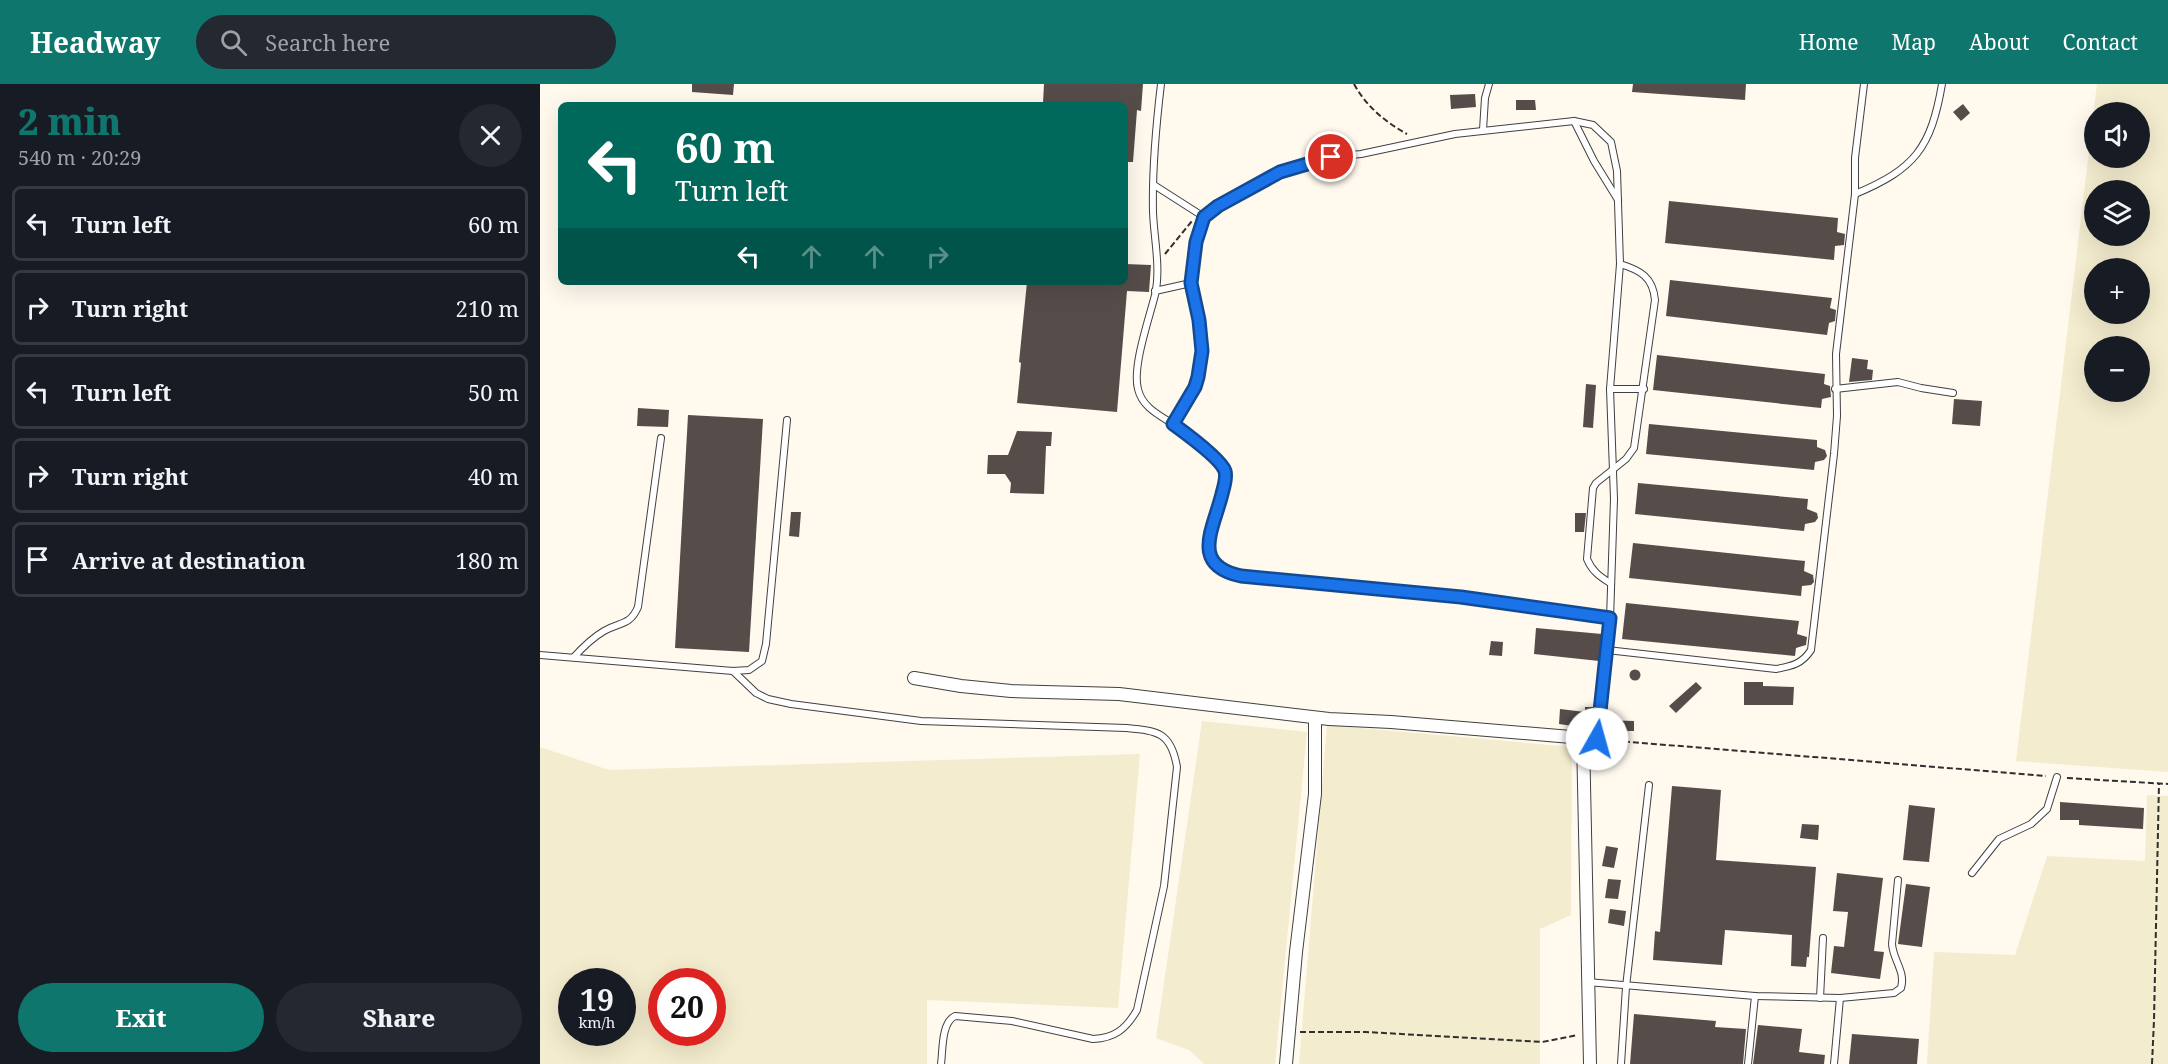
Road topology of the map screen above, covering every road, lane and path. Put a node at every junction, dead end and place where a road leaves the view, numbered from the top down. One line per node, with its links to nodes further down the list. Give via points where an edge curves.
1 (1161, 84): 9 (lane)
2 (1354, 84): 8 (path, via 1389,124)
3 (1489, 84): 7 (lane)
4 (1864, 84): 10 (lane)
5 (1942, 84): 10 (lane, via 1927,140 1916,156 1882,183)
6 (1574, 121): 7 (lane); 11 (lane); 11 (lane, via 1593,125 1611,142)
7 (1483, 130): 8 (lane)
8 (1419, 142): 12 (lane, via 1331,157 1280,172)
9 (1154, 185): 12 (lane); 14 (lane)
10 (1855, 194): 19 (lane)
11 (1618, 201): 13 (lane)
12 (1201, 215): 14 (path); 15 (lane)
13 (1620, 264): 17 (lane); 18 (lane, via 1642,273 1654,289)
14 (1157, 265): 16 (lane)
15 (1191, 283): 16 (lane); 22 (lane, via 1202,351 1195,387)
16 (1155, 291): 22 (lane, via 1137,380 1142,400)
17 (1610, 389): 18 (lane); 24 (lane)
18 (1644, 389): 24 (lane, via 1634,448)
19 (1835, 389): 20 (lane, via 1898,382); 27 (lane, via 1834,454 1811,650 1804,660 1776,669)
20 (1953, 393)
21 (787, 420): 30 (lane, via 766,644 762,661 756,667)
22 (1173, 424): 26 (lane, via 1214,457 1226,472 1209,543 1216,566 1224,572 1461,597)
23 (661, 438): 29 (lane, via 638,607 628,622 596,636)
24 (1614, 470): 25 (lane); 25 (lane, via 1593,488 1587,559 1598,575)
25 (1610, 583): 26 (lane)
26 (1610, 618): 27 (lane)
27 (1607, 650): 33 (lane)
28 (540, 655): 29 (lane)
29 (574, 657): 30 (lane)
30 (733, 671): 48 (lane, via 756,693 790,704 921,722 1154,730 1167,738 1174,750 1177,767 1164,886 1137,1010 1128,1024 1106,1039 1093,1039 1012,1021 955,1016 946,1025)
31 (914, 678): 32 (street, via 1011,691 1119,694)
32 (1315, 718): 41 (street, via 1583,738); 46 (street, via 1318,816)
33 (1597, 739): 34 (path)
34 (2057, 777): 35 (path); 38 (lane, via 2047,809 2031,824 1999,839)
35 (2159, 783): 36 (path); 55 (path)
36 (2168, 784)
37 (1649, 785): 42 (lane)
38 (1972, 873)
39 (1898, 880): 45 (lane, via 1892,945 1903,978 1901,988 1894,993)
40 (1823, 938): 44 (lane)
41 (1587, 982): 42 (lane); 47 (street)
42 (1626, 987): 43 (lane); 52 (lane)
43 (1755, 996): 44 (lane); 53 (lane)
44 (1820, 998): 45 (lane)
45 (1840, 998): 54 (lane)
46 (1292, 1032): 47 (path, via 1542,1042); 49 (street); 50 (street)
47 (1589, 1032): 51 (street)
48 (941, 1064)
49 (1286, 1064)
50 (1292, 1064)
51 (1590, 1064)
52 (1621, 1064)
53 (1748, 1064)
54 (1834, 1064)
55 (2152, 1064)

